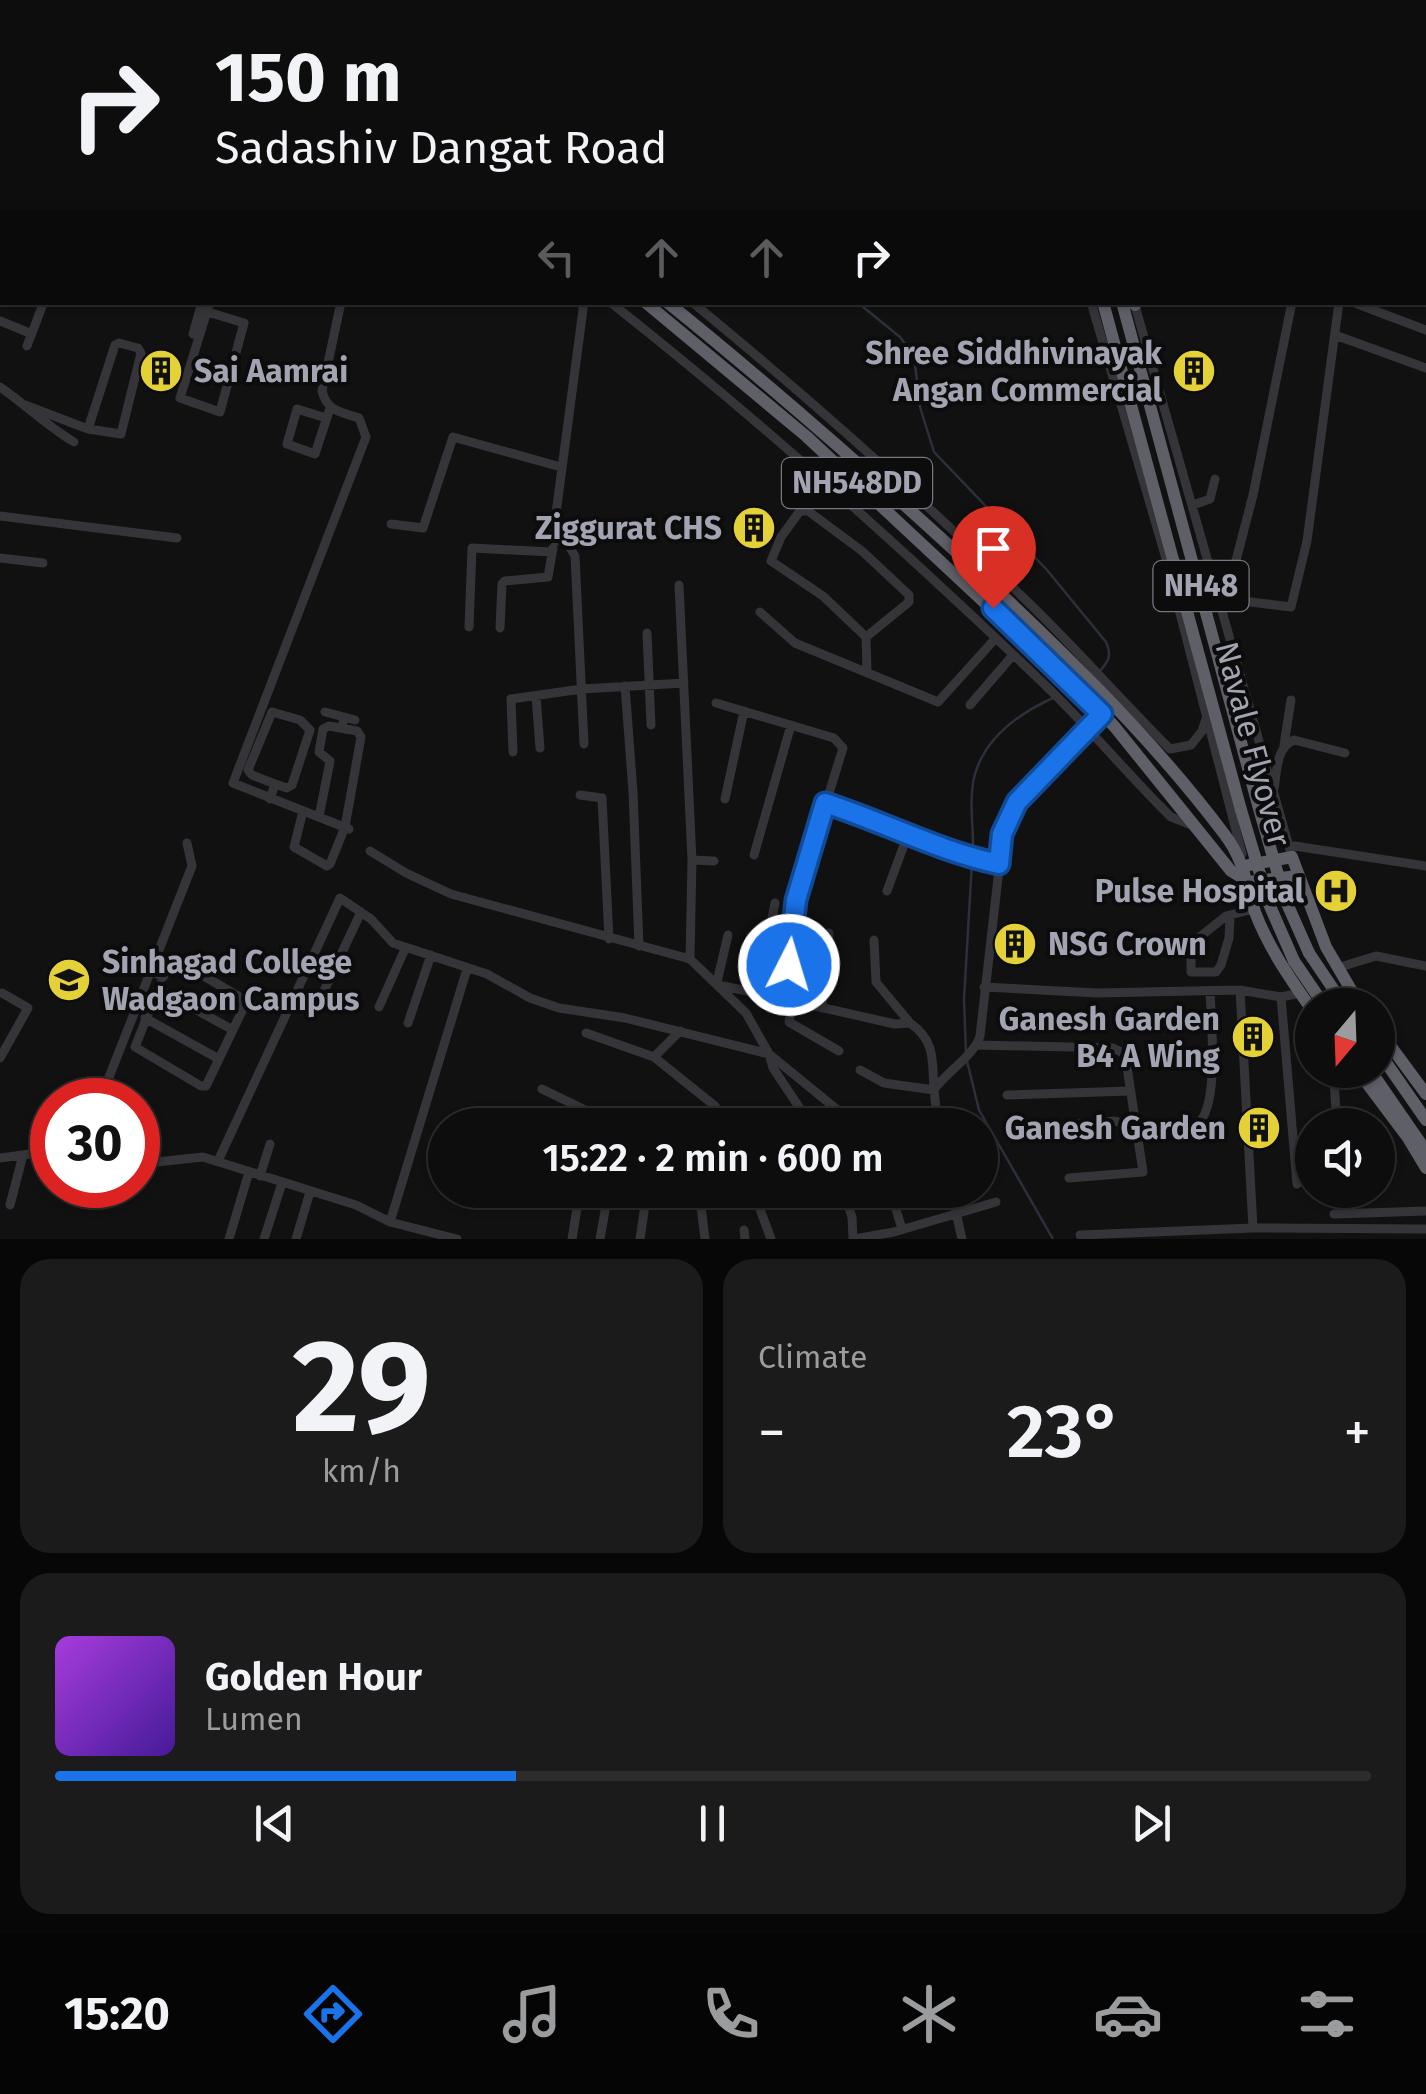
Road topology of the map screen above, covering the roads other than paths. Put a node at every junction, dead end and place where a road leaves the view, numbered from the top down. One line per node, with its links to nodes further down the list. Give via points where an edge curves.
1 (43, 305): 18 (street)
2 (340, 305): 25 (street, via 322,390)
3 (584, 305): 28 (street)
4 (614, 305): 45 (street, via 779,440)
5 (649, 305): 60 (highway, NH548DD, via 806,436)
6 (671, 305): 47 (highway, NH548DD, via 829,436)
7 (696, 305): 47 (street, via 862,447 1021,596)
8 (1092, 305): 61 (street)
9 (1104, 305): 118 (highway, Navale Flyover / NH48, bridge, via 1240,810 1269,904)
10 (1131, 305): 119 (highway, Navale Flyover / NH48, bridge, via 1134,349 1285,899)
11 (1132, 305): 30 (street)
12 (1291, 305): 39 (street, via 1254,495)
13 (1339, 305): 20 (street)
14 (1360, 305): 17 (street)
15 (207, 306): 15 (street, via 244,323 220,412 180,398); 19 (street)
16 (0, 321): 18 (street)
17 (1426, 330)
18 (32, 334): 21 (street)
19 (193, 334)
20 (1335, 335): 22 (street); 39 (street, via 1307,541 1291,607)
21 (27, 346)
22 (1426, 368)
23 (0, 387): 24 (street)
24 (26, 404): 26 (street); 27 (street)
25 (328, 413): 25 (street, via 315,454 287,444 298,409); 74 (street, via 359,418 366,437 235,786)
26 (88, 429): 26 (street, via 115,345 138,348 121,434)
27 (74, 442)
28 (562, 467): 32 (street, via 453,437 422,528); 34 (street)
29 (1215, 478): 30 (street, via 1210,499)
30 (1194, 505): 39 (street)
31 (0, 516): 33 (street)
32 (392, 524)
33 (177, 538)
34 (554, 540): 35 (street); 52 (street, via 567,543 574,556)
35 (552, 552): 41 (street, via 472,548); 42 (street, via 548,577 502,584)
36 (0, 558): 37 (street)
37 (43, 563)
38 (679, 585): 49 (street)
39 (1222, 598): 72 (street)
40 (760, 612): 48 (street, via 795,643)
41 (469, 627)
42 (500, 628)
43 (646, 634): 50 (street)
44 (866, 637): 44 (street, via 910,602 909,595 862,552 800,511 771,561 824,596); 48 (street)
45 (995, 639): 46 (street); 48 (street, via 938,702)
46 (1013, 655): 56 (street); 63 (street)
47 (1077, 660): 57 (highway, NH548DD)
48 (867, 673)
49 (684, 683): 50 (street); 88 (street)
50 (648, 685): 51 (street); 64 (street)
51 (625, 686): 52 (street); 105 (street)
52 (582, 689): 53 (street); 66 (street)
53 (536, 696): 68 (street); 69 (street, via 511,700)
54 (1291, 700): 67 (street)
55 (716, 702): 58 (street)
56 (970, 705)
57 (1122, 706): 61 (street, via 1170,750 1192,745); 91 (highway, NH548DD)
58 (744, 711): 65 (street); 75 (street)
59 (326, 712): 62 (street)
60 (1102, 714): 63 (street); 81 (highway, NH548DD)
61 (1206, 716): 82 (street)
62 (347, 722): 78 (street, via 324,729 320,752 330,761); 80 (street, via 361,737)
63 (1084, 724): 81 (street, via 1171,817); 90 (street, via 1017,802 1002,834)
64 (651, 725)
65 (791, 725): 76 (street, via 834,738 843,748); 87 (street)
66 (584, 744)
67 (1284, 745): 70 (street, via 1294,740); 72 (street)
68 (540, 748)
69 (513, 752)
70 (1345, 753)
71 (275, 784): 71 (street, via 292,784 310,730 272,712 248,770); 74 (street)
72 (1274, 792): 79 (street)
73 (580, 795): 103 (street, via 602,798)
74 (270, 799): 77 (street)
75 (725, 799)
76 (825, 803): 83 (street); 127 (street, via 796,900)
77 (303, 811): 78 (street); 80 (street, via 294,847 327,866)
78 (319, 817): 80 (street)
79 (1281, 822): 82 (street); 86 (street)
80 (347, 828)
81 (1198, 828): 94 (highway, NH548DD, via 1231,871)
82 (1236, 832): 91 (street)
83 (908, 834): 90 (street); 95 (street)
84 (187, 843): 112 (street, via 192,866)
85 (370, 851): 103 (street, via 451,894)
86 (1290, 851): 91 (highway); 92 (street); 93 (highway)
87 (754, 854)
88 (692, 860): 89 (street); 108 (street)
89 (714, 861)
90 (999, 864): 115 (street)
91 (1244, 865): 94 (highway, NH548DD)
92 (1426, 866)
93 (1297, 876): 94 (highway); 96 (highway)
94 (1249, 882): 98 (highway, NH548DD)
95 (888, 892)
96 (1304, 894): 98 (highway); 110 (highway)
97 (775, 903): 114 (street, via 758,993)
98 (1254, 905): 100 (street); 117 (highway, NH548DD)
99 (361, 912): 106 (street); 125 (street); 168 (street, via 340,898)
100 (1230, 918): 100 (street, via 1216,972 1191,972 1191,944)
101 (829, 934): 129 (street)
102 (728, 936): 114 (street)
103 (609, 938): 105 (street)
104 (874, 940): 131 (street, via 876,982)
105 (639, 946): 108 (street)
106 (405, 949): 107 (street); 128 (street)
107 (431, 955): 111 (street); 132 (street)
108 (690, 959): 114 (street)
109 (1426, 966): 110 (street, via 1376,956)
110 (1337, 968): 120 (highway)
111 (467, 969): 134 (street, via 559,1008); 188 (street)
112 (152, 971): 113 (street); 146 (street)
113 (164, 977): 116 (street); 133 (street, via 175,960 243,999)
114 (719, 984): 140 (street, via 746,1013)
115 (984, 987): 122 (street); 137 (street)
116 (158, 988): 130 (street); 133 (street)
117 (1297, 988)
118 (1312, 988)
119 (1333, 988)
120 (1349, 988)
121 (1240, 990): 122 (street); 126 (street); 189 (street)
122 (1210, 991): 160 (street, via 1213,1057 1203,1120)
123 (2, 993): 136 (street, via 28,1008)
124 (1295, 994): 126 (street)
125 (322, 995)
126 (1281, 997): 169 (street)
127 (787, 998)
128 (378, 1008)
129 (822, 1008): 131 (street); 138 (street, via 793,1002 789,1022)
130 (145, 1018): 143 (street); 143 (street, via 135,1046 201,1086)
131 (910, 1023): 150 (street, via 930,1047)
132 (408, 1024)
133 (233, 1030): 143 (street)
134 (680, 1031): 140 (street); 141 (street)
135 (586, 1033): 141 (street)
136 (3, 1045): 142 (street)
137 (974, 1047): 150 (street); 151 (street, via 1119,1050 1127,1060)
138 (839, 1051)
139 (1395, 1052): 152 (highway)
140 (768, 1054): 156 (street); 157 (street)
141 (654, 1057): 155 (street)
142 (0, 1058)
143 (219, 1059)
144 (860, 1070): 150 (street, via 884,1083)
145 (1395, 1075): 159 (highway)
146 (109, 1078)
147 (1370, 1088): 170 (highway)
148 (1383, 1088): 163 (highway)
149 (542, 1089): 154 (street)
150 (934, 1090): 158 (street)
151 (1130, 1091): 153 (street); 160 (street)
152 (1426, 1094)
153 (1007, 1096)
154 (582, 1108)
155 (715, 1108)
156 (800, 1108)
157 (835, 1108)
158 (936, 1108)
159 (1426, 1120)
160 (1139, 1128): 161 (street, via 1114,1120); 172 (street, via 1143,1172)
161 (1016, 1129)
162 (270, 1144): 171 (street)
163 (1426, 1150)
164 (30, 1154): 165 (street)
165 (24, 1155): 166 (street); 175 (street)
166 (0, 1158)
167 (160, 1161): 168 (street)
168 (218, 1161): 171 (street)
169 (1295, 1161)
170 (1426, 1168)
171 (254, 1174): 173 (street); 193 (street)
172 (1068, 1178)
173 (282, 1183): 174 (street); 194 (street)
174 (310, 1192): 188 (street); 195 (street)
175 (10, 1205)
176 (577, 1208): 197 (street)
177 (645, 1208): 199 (street)
178 (702, 1208): 200 (street)
179 (760, 1208): 201 (street)
180 (849, 1208): 202 (street)
181 (893, 1208): 191 (street)
182 (956, 1208): 186 (street)
183 (976, 1208): 186 (street)
184 (605, 1211): 198 (street)
185 (1426, 1211): 187 (street)
186 (957, 1214): 191 (street); 203 (street)
187 (1334, 1214)
188 (390, 1222): 196 (street)
189 (1253, 1228): 190 (street); 192 (street)
190 (1426, 1229)
191 (897, 1233): 202 (street)
192 (1080, 1235)
193 (229, 1239)
194 (264, 1239)
195 (296, 1239)
196 (457, 1239)
197 (572, 1239)
198 (600, 1239)
199 (640, 1239)
200 (706, 1239)
201 (771, 1239)
202 (854, 1239)
203 (962, 1239)

